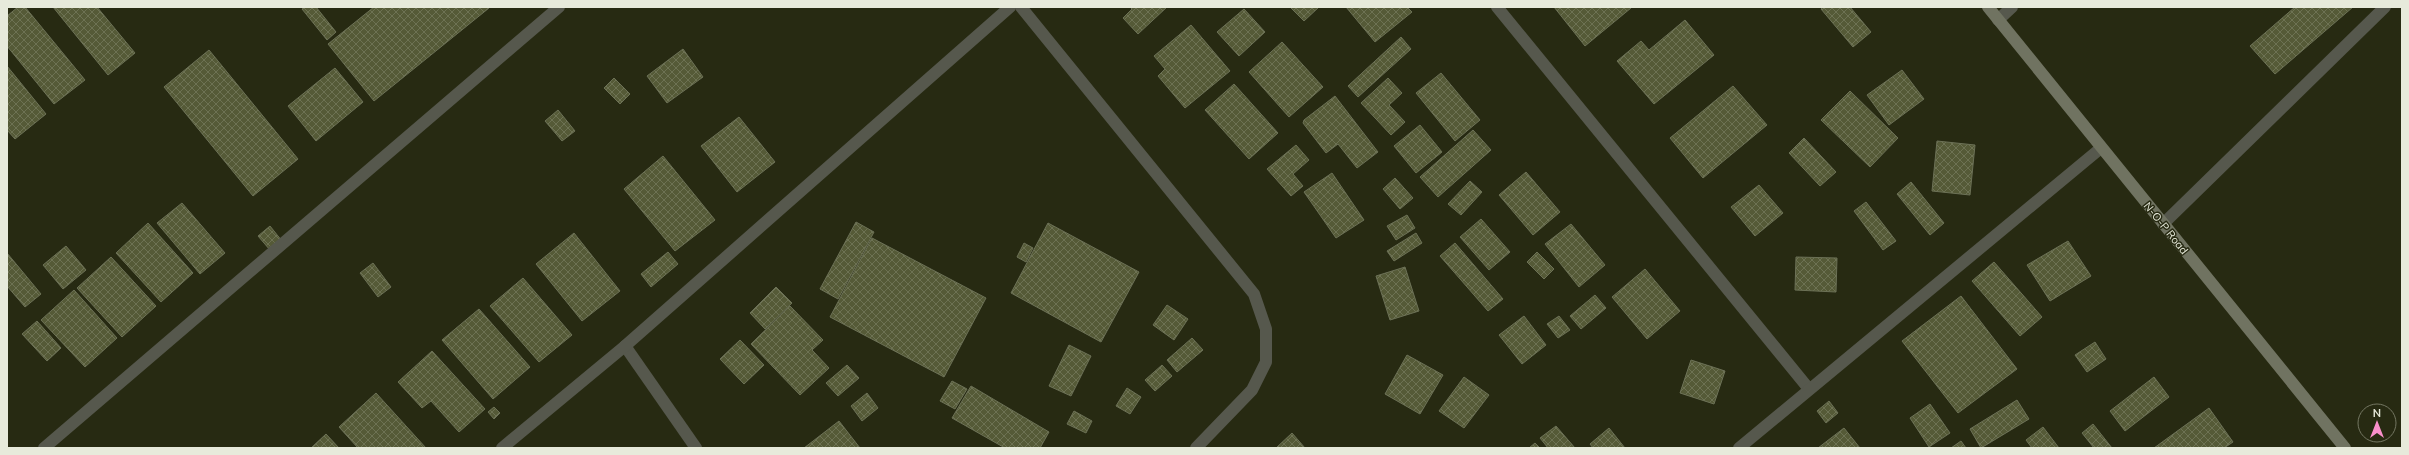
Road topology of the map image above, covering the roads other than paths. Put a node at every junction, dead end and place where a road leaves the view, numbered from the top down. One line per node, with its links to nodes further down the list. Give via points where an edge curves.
1 (560, 7): 13 (street)
2 (1010, 7): 11 (street)
3 (1021, 7): 16 (street, via 1254,294 1266,329 1266,362 1252,390)
4 (1497, 7): 12 (street)
5 (1988, 7): 8 (street, N-O-P Road)
6 (2012, 7): 8 (street)
7 (2385, 7): 10 (street)
8 (1998, 20): 9 (street, N-O-P Road)
9 (2101, 148): 10 (street, N-O-P Road); 12 (street)
10 (2163, 224): 18 (street, N-O-P Road)
11 (625, 346): 14 (street); 15 (street)
12 (1809, 389): 17 (street)
13 (44, 448)
14 (502, 448)
15 (696, 448)
16 (1196, 448)
17 (1739, 448)
18 (2345, 448)

